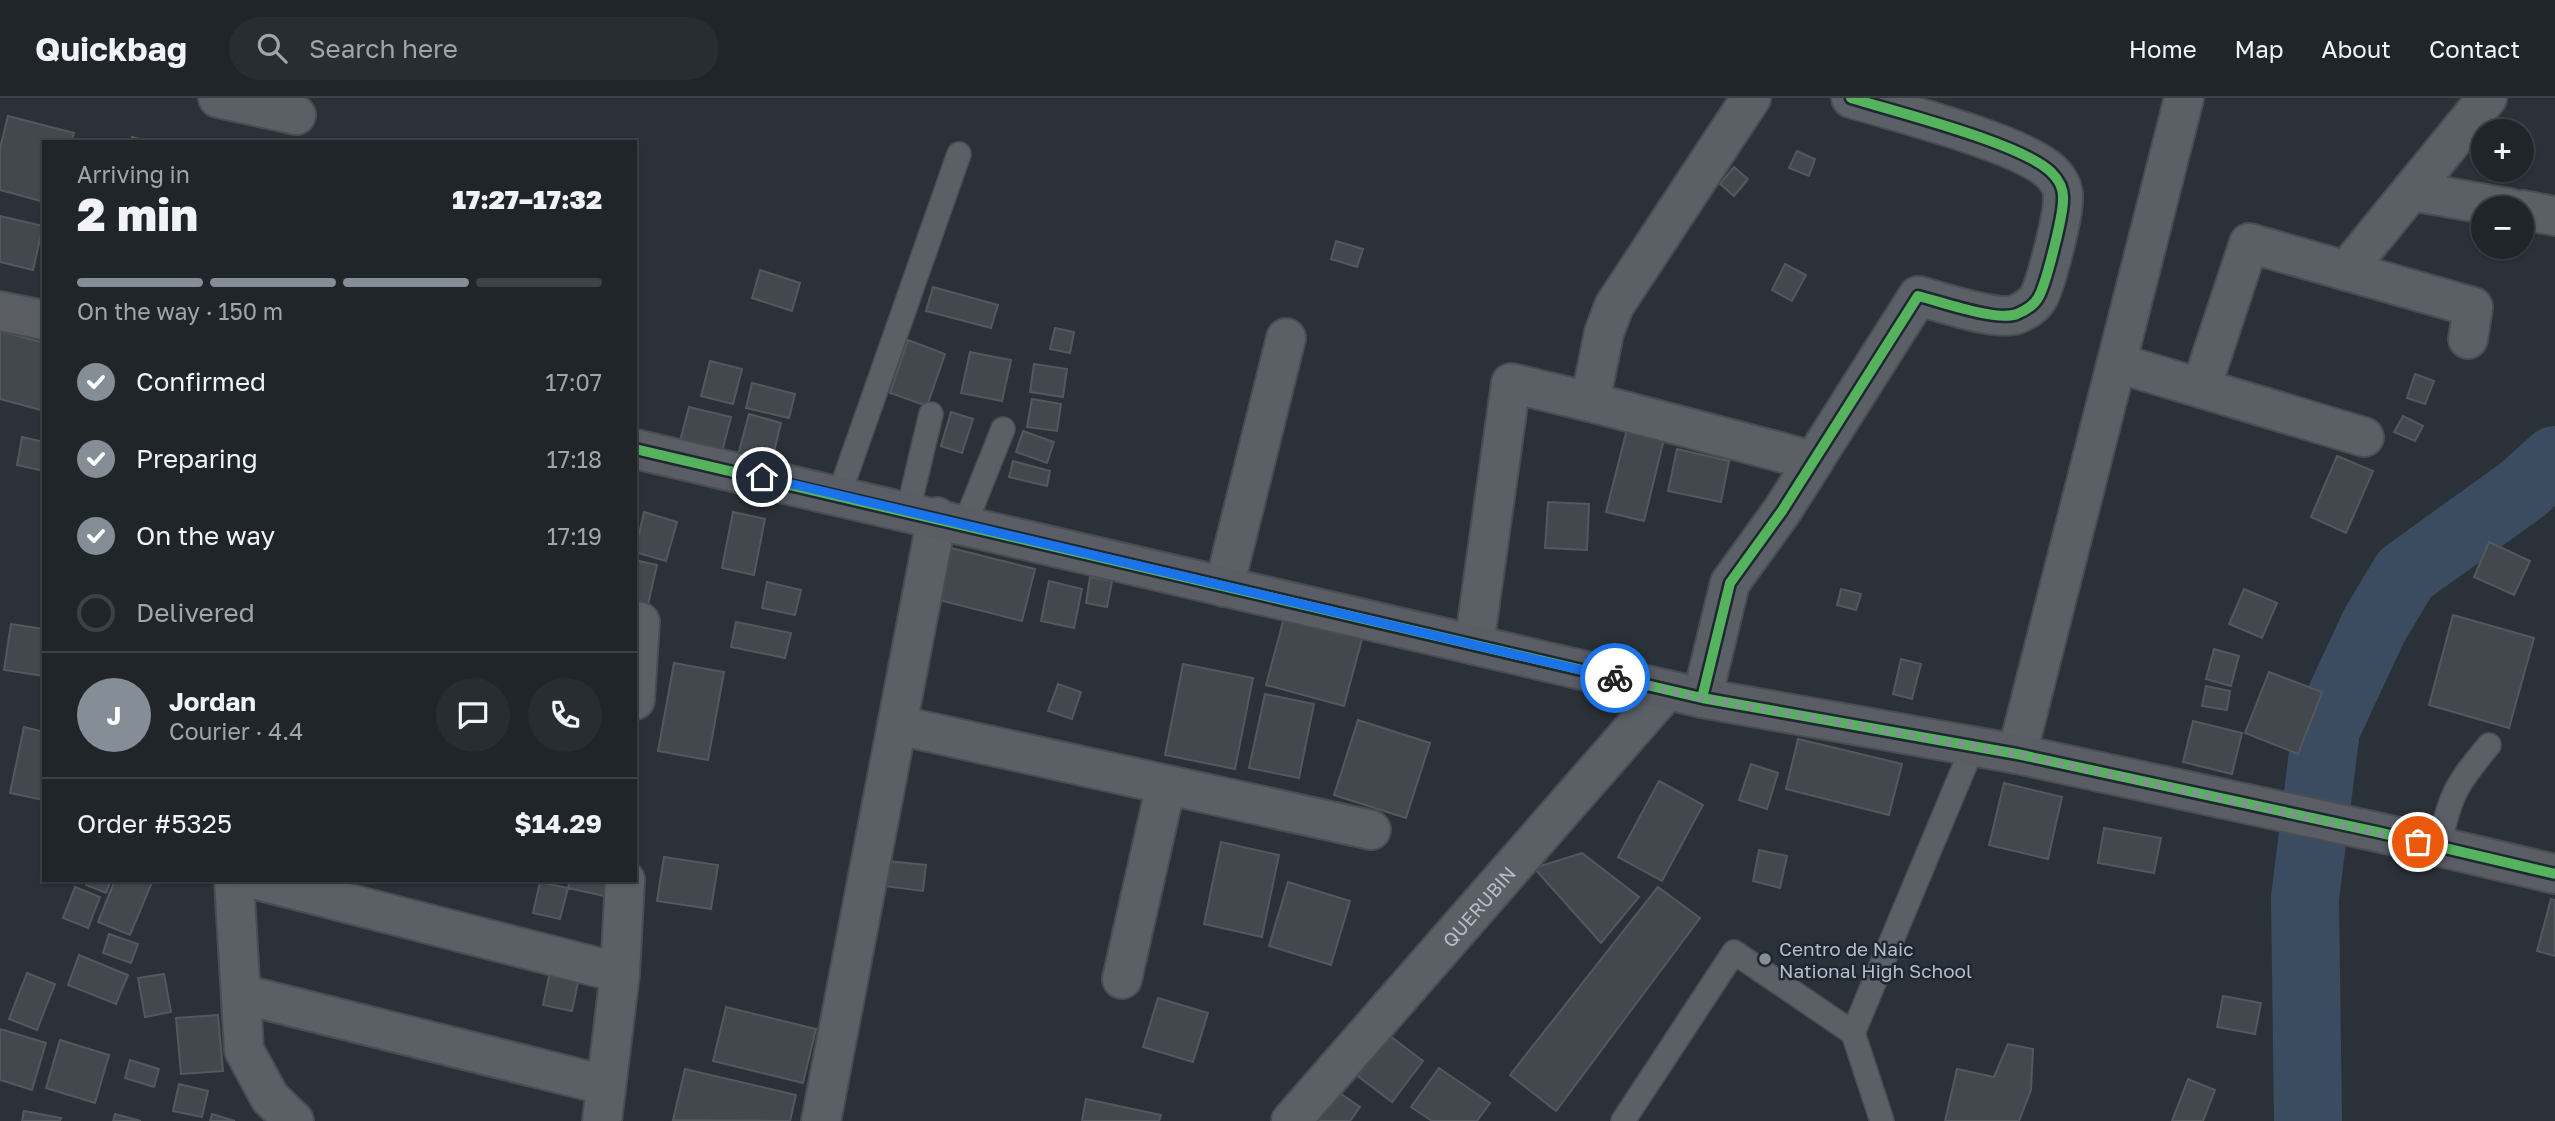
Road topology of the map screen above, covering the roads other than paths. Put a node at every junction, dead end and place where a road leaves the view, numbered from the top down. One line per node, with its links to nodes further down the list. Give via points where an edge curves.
1 (218, 98): 6 (street)
2 (1751, 98): 19 (street, via 1614,306)
3 (1851, 98): 24 (street, via 2034,159 2060,182 2063,200 2037,300 2015,316 1917,296)
4 (2184, 98): 17 (street)
5 (2487, 98): 8 (street)
6 (296, 115)
7 (959, 154): 25 (lane)
8 (2411, 191): 9 (street); 12 (street)
9 (2471, 201)
10 (2534, 213): 11 (street)
11 (2555, 216)
12 (2346, 271): 16 (street, via 2473,307); 18 (street, via 2249,243)
13 (0, 311): 14 (street)
14 (42, 320)
15 (1286, 338): 27 (street)
16 (2468, 339)
17 (2117, 363): 18 (street); 35 (street)
18 (2202, 388): 22 (street)
19 (1590, 402): 24 (street); 29 (street, via 1511,383)
20 (931, 415): 26 (lane)
21 (1003, 429): 26 (lane)
22 (2364, 437)
23 (637, 449): 25 (street)
24 (1814, 461): 31 (street, via 1730,583)
25 (839, 495): 26 (street)
26 (937, 517): 27 (street); 32 (street)
27 (1224, 587): 29 (street)
28 (637, 621): 30 (street)
29 (1474, 645): 31 (street)
30 (637, 669)
31 (1684, 694): 34 (street); 50 (street, QUERUBIN)
32 (897, 725): 36 (street); 49 (street)
33 (2489, 745): 38 (lane, via 2449,800)
34 (1973, 746): 35 (street); 46 (lane)
35 (2017, 754): 38 (street)
36 (1166, 785): 37 (street); 44 (street)
37 (1371, 830)
38 (2439, 847): 39 (street)
39 (2555, 874)
40 (234, 882): 45 (street)
41 (265, 882): 43 (street)
42 (625, 882): 43 (street)
43 (620, 973): 47 (street)
44 (1122, 979)
45 (240, 994): 47 (street); 48 (street, via 244,1050 270,1098)
46 (1853, 1033): 51 (lane, via 1734,952); 52 (lane)
47 (603, 1103)
48 (295, 1121)
49 (821, 1121)
50 (1291, 1121)
51 (1623, 1121)
52 (1882, 1121)

